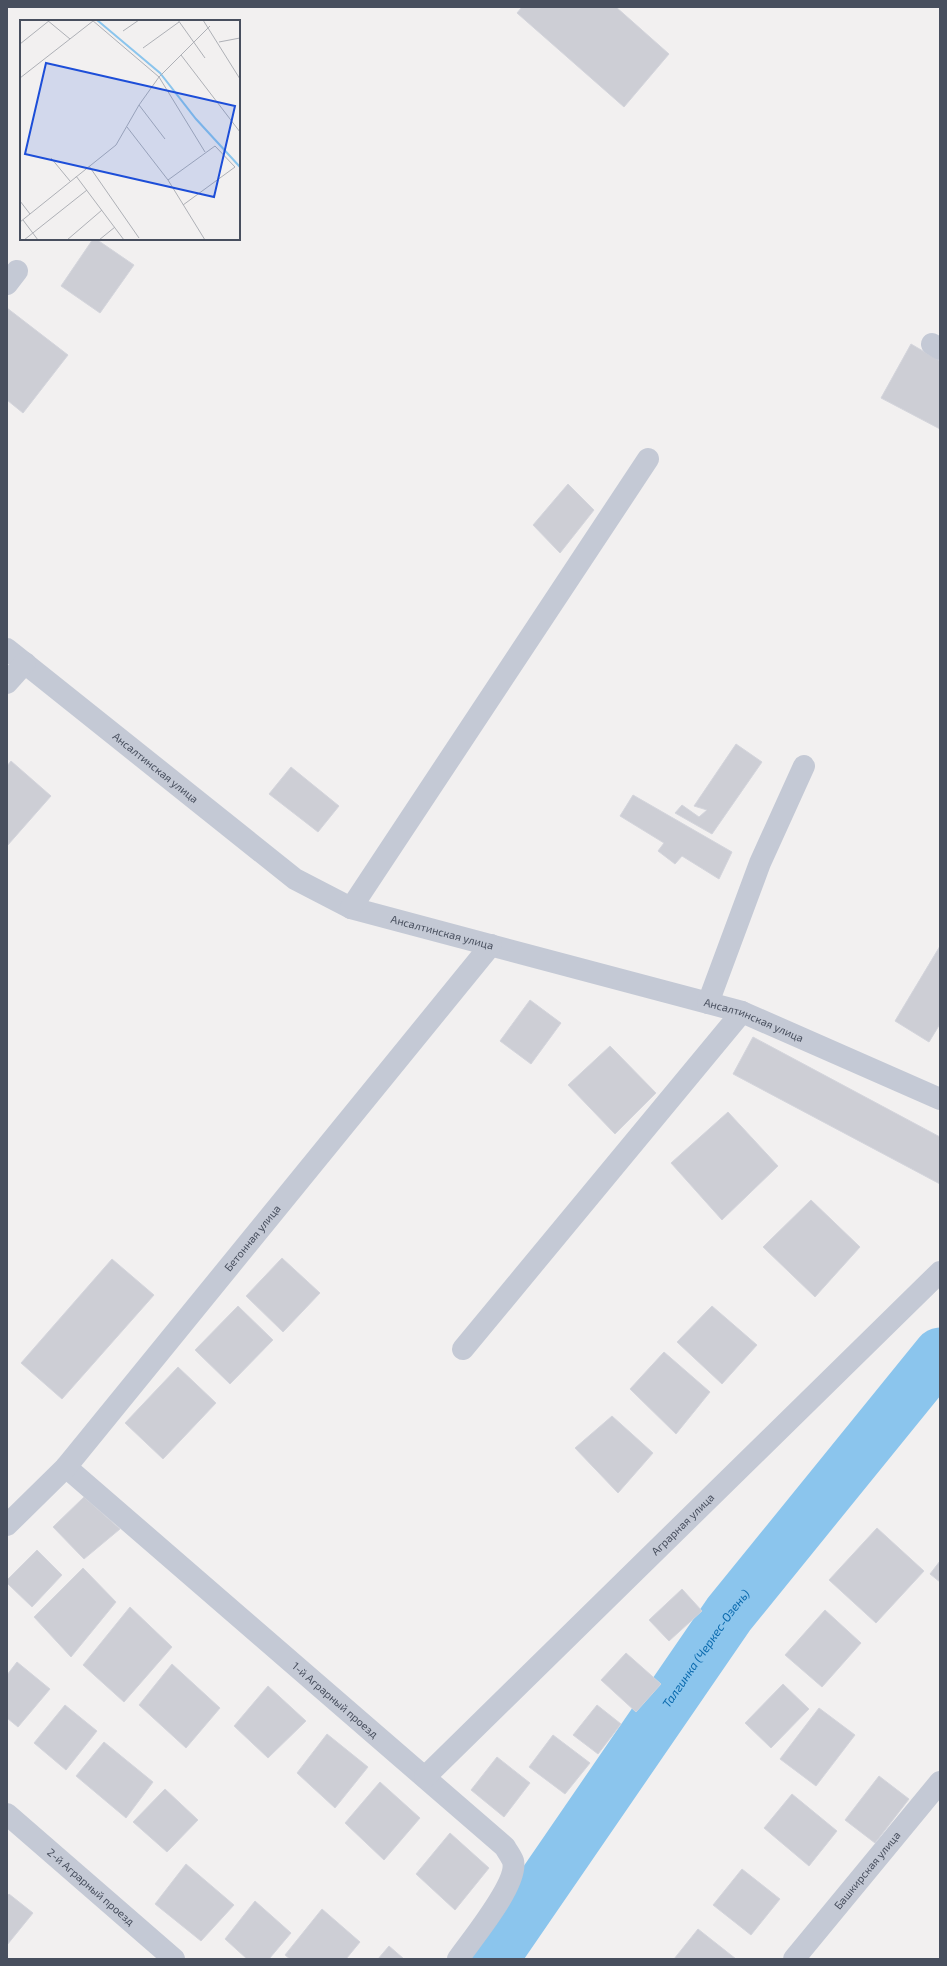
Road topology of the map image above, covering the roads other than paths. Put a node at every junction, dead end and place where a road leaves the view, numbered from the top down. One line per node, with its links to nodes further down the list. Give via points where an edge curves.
1 (648, 459): 6 (street)
2 (7, 648): 3 (street, Ансалтинская улица)
3 (25, 663): 4 (street); 6 (street, Ансалтинская улица, via 295,879)
4 (7, 682)
5 (804, 766): 8 (street, via 760,863)
6 (351, 908): 7 (street, Ансалтинская улица)
7 (491, 945): 8 (street, Ансалтинская улица); 13 (street, Бетонная улица)
8 (708, 1003): 9 (street, Ансалтинская улица)
9 (742, 1012): 10 (street, Ансалтинская улица); 12 (street)
10 (940, 1099)
11 (940, 1272): 15 (street, Аграрная улица)
12 (463, 1349)
13 (66, 1467): 14 (street, Бетонная улица); 15 (street, 1-й Аграрный проезд)
14 (7, 1525)
15 (425, 1777): 19 (street, 1-й Аграрный проезд, via 491,1834 513,1861 512,1877 506,1890)
16 (940, 1782): 20 (street, Башкирская улица)
17 (7, 1814): 18 (street, 2-й Аграрный проезд)
18 (174, 1959)
19 (458, 1959)
20 (794, 1959)

